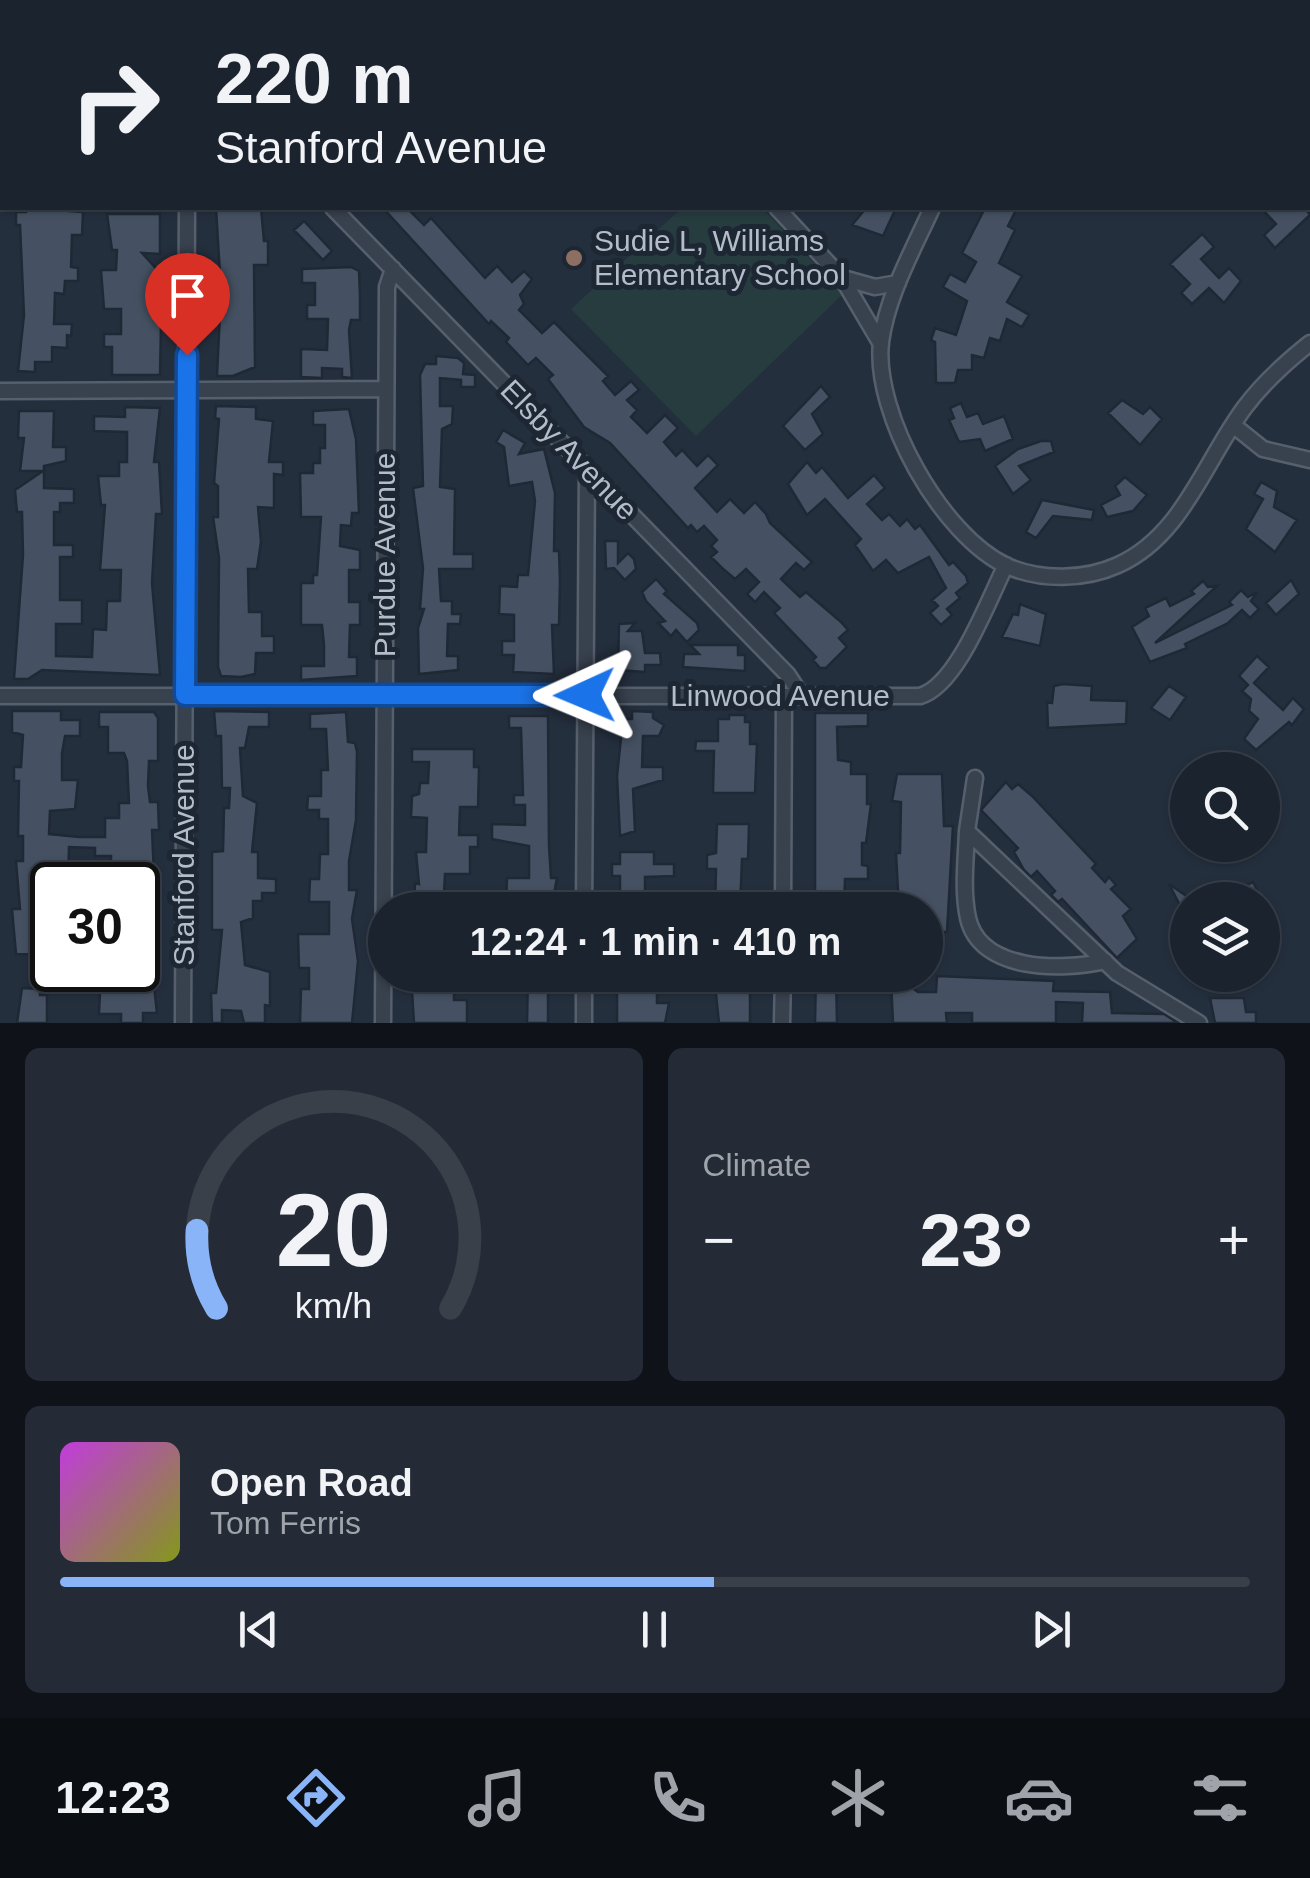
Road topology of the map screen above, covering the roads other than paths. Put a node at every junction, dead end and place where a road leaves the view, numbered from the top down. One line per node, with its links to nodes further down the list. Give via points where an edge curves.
1 (187, 210): 12 (street, Stanford Avenue)
2 (335, 210): 5 (street, Elsby Avenue)
3 (778, 210): 6 (street)
4 (931, 210): 7 (street)
5 (394, 269): 10 (street, Purdue Avenue, via 387,287); 15 (street, Elsby Avenue)
6 (842, 278): 7 (street, via 875,287); 9 (street)
7 (898, 284): 9 (street)
8 (1310, 343): 13 (street, via 1263,385)
9 (881, 344): 16 (street, via 896,425 920,476 972,540)
10 (386, 390): 12 (street); 20 (street, Purdue Avenue)
11 (0, 391): 12 (street)
12 (186, 392): 17 (street, Stanford Avenue)
13 (1234, 424): 14 (street, via 1264,449); 16 (street, via 1175,518 1136,556 1072,577)
14 (1310, 460)
15 (586, 469): 18 (street); 22 (street, Elsby Avenue, via 788,675)
16 (1006, 565): 22 (street, Linwood Avenue, via 949,676 931,692)
17 (185, 695): 19 (street, Linwood Avenue); 20 (street, Linwood Avenue); 31 (street, Stanford Avenue)
18 (585, 695): 20 (street, Linwood Avenue); 21 (street, Linwood Avenue); 25 (street)
19 (0, 696)
20 (385, 696): 32 (street, Purdue Avenue)
21 (784, 696): 22 (street, Linwood Avenue); 26 (street)
22 (801, 696)
23 (976, 778): 24 (street)
24 (968, 830): 27 (street); 27 (street, via 968,921 980,944 1042,966)
25 (584, 892)
26 (783, 892)
27 (1104, 960): 30 (street)
28 (584, 992): 33 (street)
29 (783, 992): 34 (street)
30 (1190, 1022)
31 (183, 1023)
32 (384, 1023)
33 (584, 1023)
34 (782, 1023)

